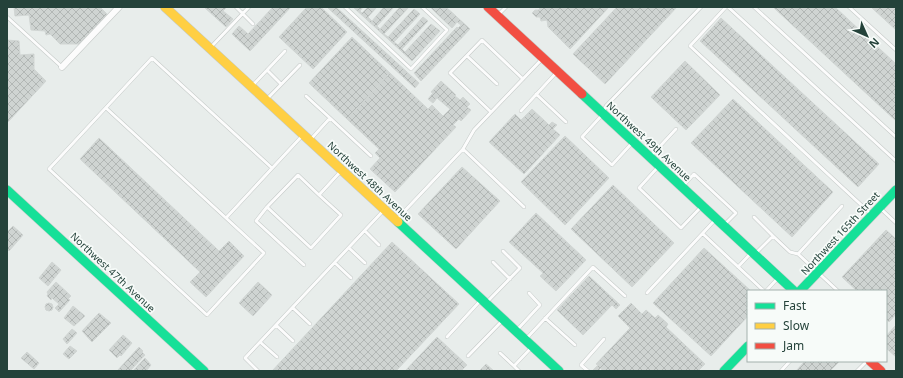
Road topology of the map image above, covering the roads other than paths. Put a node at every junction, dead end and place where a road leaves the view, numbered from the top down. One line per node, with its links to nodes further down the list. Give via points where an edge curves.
1 (119, 7): 23 (street)
2 (236, 7): 13 (lane)
3 (249, 7): 13 (lane)
4 (345, 7): 5 (lane, via 411,69 447,30)
5 (422, 7)
6 (488, 7): 14 (street, Northwest 49th Avenue)
7 (506, 7): 14 (lane)
8 (701, 7): 36 (lane, via 606,106)
9 (727, 7): 46 (lane); 60 (lane, via 690,46)
10 (754, 7): 41 (lane)
11 (849, 7): 18 (lane)
12 (168, 8): 17 (street, Northwest 48th Avenue)
13 (243, 13): 16 (lane); 17 (lane)
14 (498, 16): 21 (street, Northwest 49th Avenue)
15 (7, 17): 23 (lane)
16 (253, 24)
17 (210, 48): 29 (street, Northwest 48th Avenue)
18 (896, 50)
19 (285, 51): 24 (lane)
20 (467, 56): 26 (lane, via 482,40); 28 (lane); 35 (lane, via 450,73)
21 (543, 58): 25 (street, Northwest 49th Avenue); 26 (lane)
22 (300, 65): 27 (lane)
23 (62, 67)
24 (267, 70): 27 (lane); 29 (lane)
25 (558, 71): 30 (lane); 36 (street, Northwest 49th Avenue)
26 (522, 79): 35 (lane)
27 (281, 84): 32 (lane)
28 (497, 84)
29 (252, 87): 32 (street, Northwest 48th Avenue)
30 (536, 94): 34 (lane); 38 (lane)
31 (306, 96): 37 (lane)
32 (266, 100): 40 (street, Northwest 48th Avenue)
33 (106, 108): 48 (lane, via 152,58); 61 (lane); 61 (lane, via 49,169 207,315 264,253)
34 (521, 110)
35 (491, 112): 43 (lane, via 474,130)
36 (603, 114): 42 (street, Northwest 49th Avenue); 42 (lane, via 582,137 612,165)
37 (330, 118): 40 (lane); 44 (lane)
38 (566, 122)
39 (676, 129): 45 (lane)
40 (306, 137): 48 (lane); 49 (street, Northwest 48th Avenue)
41 (896, 137)
42 (634, 142): 45 (street, Northwest 49th Avenue)
43 (463, 149): 57 (lane); 64 (lane)
44 (371, 156)
45 (650, 157): 47 (street, Northwest 49th Avenue)
46 (896, 161)
47 (660, 166): 50 (street, Northwest 49th Avenue); 54 (lane, via 639,188 681,228)
48 (272, 168): 61 (lane)
49 (342, 170): 53 (lane); 59 (street, Northwest 48th Avenue)
50 (682, 187): 54 (street, Northwest 49th Avenue); 66 (lane, via 694,174 736,212)
51 (7, 190): 114 (street, Northwest 47th Avenue)
52 (896, 190): 58 (street, Northwest 165th Street)
53 (319, 195): 56 (lane, via 298,175); 56 (lane, via 341,215 311,248)
54 (702, 206): 63 (street, Northwest 49th Avenue)
55 (842, 206): 74 (lane)
56 (267, 207): 78 (lane, via 256,221)
57 (524, 207)
58 (880, 207): 60 (street, Northwest 165th Street); 65 (lane)
59 (385, 210): 64 (street, Northwest 48th Avenue); 67 (lane)
60 (872, 215): 80 (street, Northwest 165th Street)
61 (226, 218)
62 (754, 218): 69 (lane)
63 (716, 219): 66 (street, Northwest 49th Avenue); 68 (lane)
64 (396, 220): 92 (street, Northwest 48th Avenue)
65 (896, 223)
66 (724, 226): 73 (street, Northwest 49th Avenue)
67 (365, 231): 70 (lane); 71 (lane)
68 (702, 234): 79 (lane); 89 (lane)
69 (772, 236): 73 (lane); 74 (lane, via 790,252)
70 (379, 245)
71 (349, 248): 76 (lane); 77 (lane)
72 (503, 252): 83 (lane, via 520,268)
73 (754, 253): 79 (lane); 81 (street, Northwest 49th Avenue)
74 (798, 254): 80 (lane)
75 (493, 262): 83 (lane)
76 (335, 263): 82 (lane); 93 (lane)
77 (365, 263)
78 (304, 265)
79 (738, 267): 84 (lane)
80 (818, 272): 87 (street, Northwest 165th Street); 88 (lane)
81 (779, 277): 85 (lane); 86 (street, Northwest 49th Avenue)
82 (351, 278)
83 (510, 279): 92 (lane)
84 (764, 290)
85 (766, 290)
86 (793, 290)
87 (801, 290)
88 (837, 290)
89 (647, 293)
90 (529, 294): 98 (lane, via 540,305)
91 (625, 296): 94 (lane, via 593,267)
92 (484, 302): 95 (street, Northwest 48th Avenue); 99 (lane)
93 (293, 308): 96 (lane); 97 (lane)
94 (545, 318): 101 (lane); 104 (lane)
95 (503, 319): 98 (street, Northwest 48th Avenue); 108 (lane)
96 (310, 324)
97 (276, 325): 102 (lane); 103 (lane)
98 (516, 331): 101 (street, Northwest 48th Avenue)
99 (447, 337)
100 (604, 339): 118 (lane, via 581,365)
101 (525, 340): 105 (street, Northwest 48th Avenue)
102 (293, 341)
103 (260, 342): 109 (lane); 115 (lane, via 245,358)
104 (575, 345)
105 (532, 347): 113 (lane); 117 (street, Northwest 48th Avenue)
106 (747, 347): 119 (street)
107 (500, 353): 113 (lane)
108 (468, 356)
109 (277, 357)
110 (789, 362): 120 (lane)
111 (867, 362): 121 (lane)
112 (869, 362): 122 (street)
113 (514, 366): 116 (lane)
114 (204, 371)
115 (258, 371)
116 (519, 371)
117 (559, 371)
118 (588, 371)
119 (724, 371)
120 (781, 371)
121 (857, 371)
122 (880, 371)

